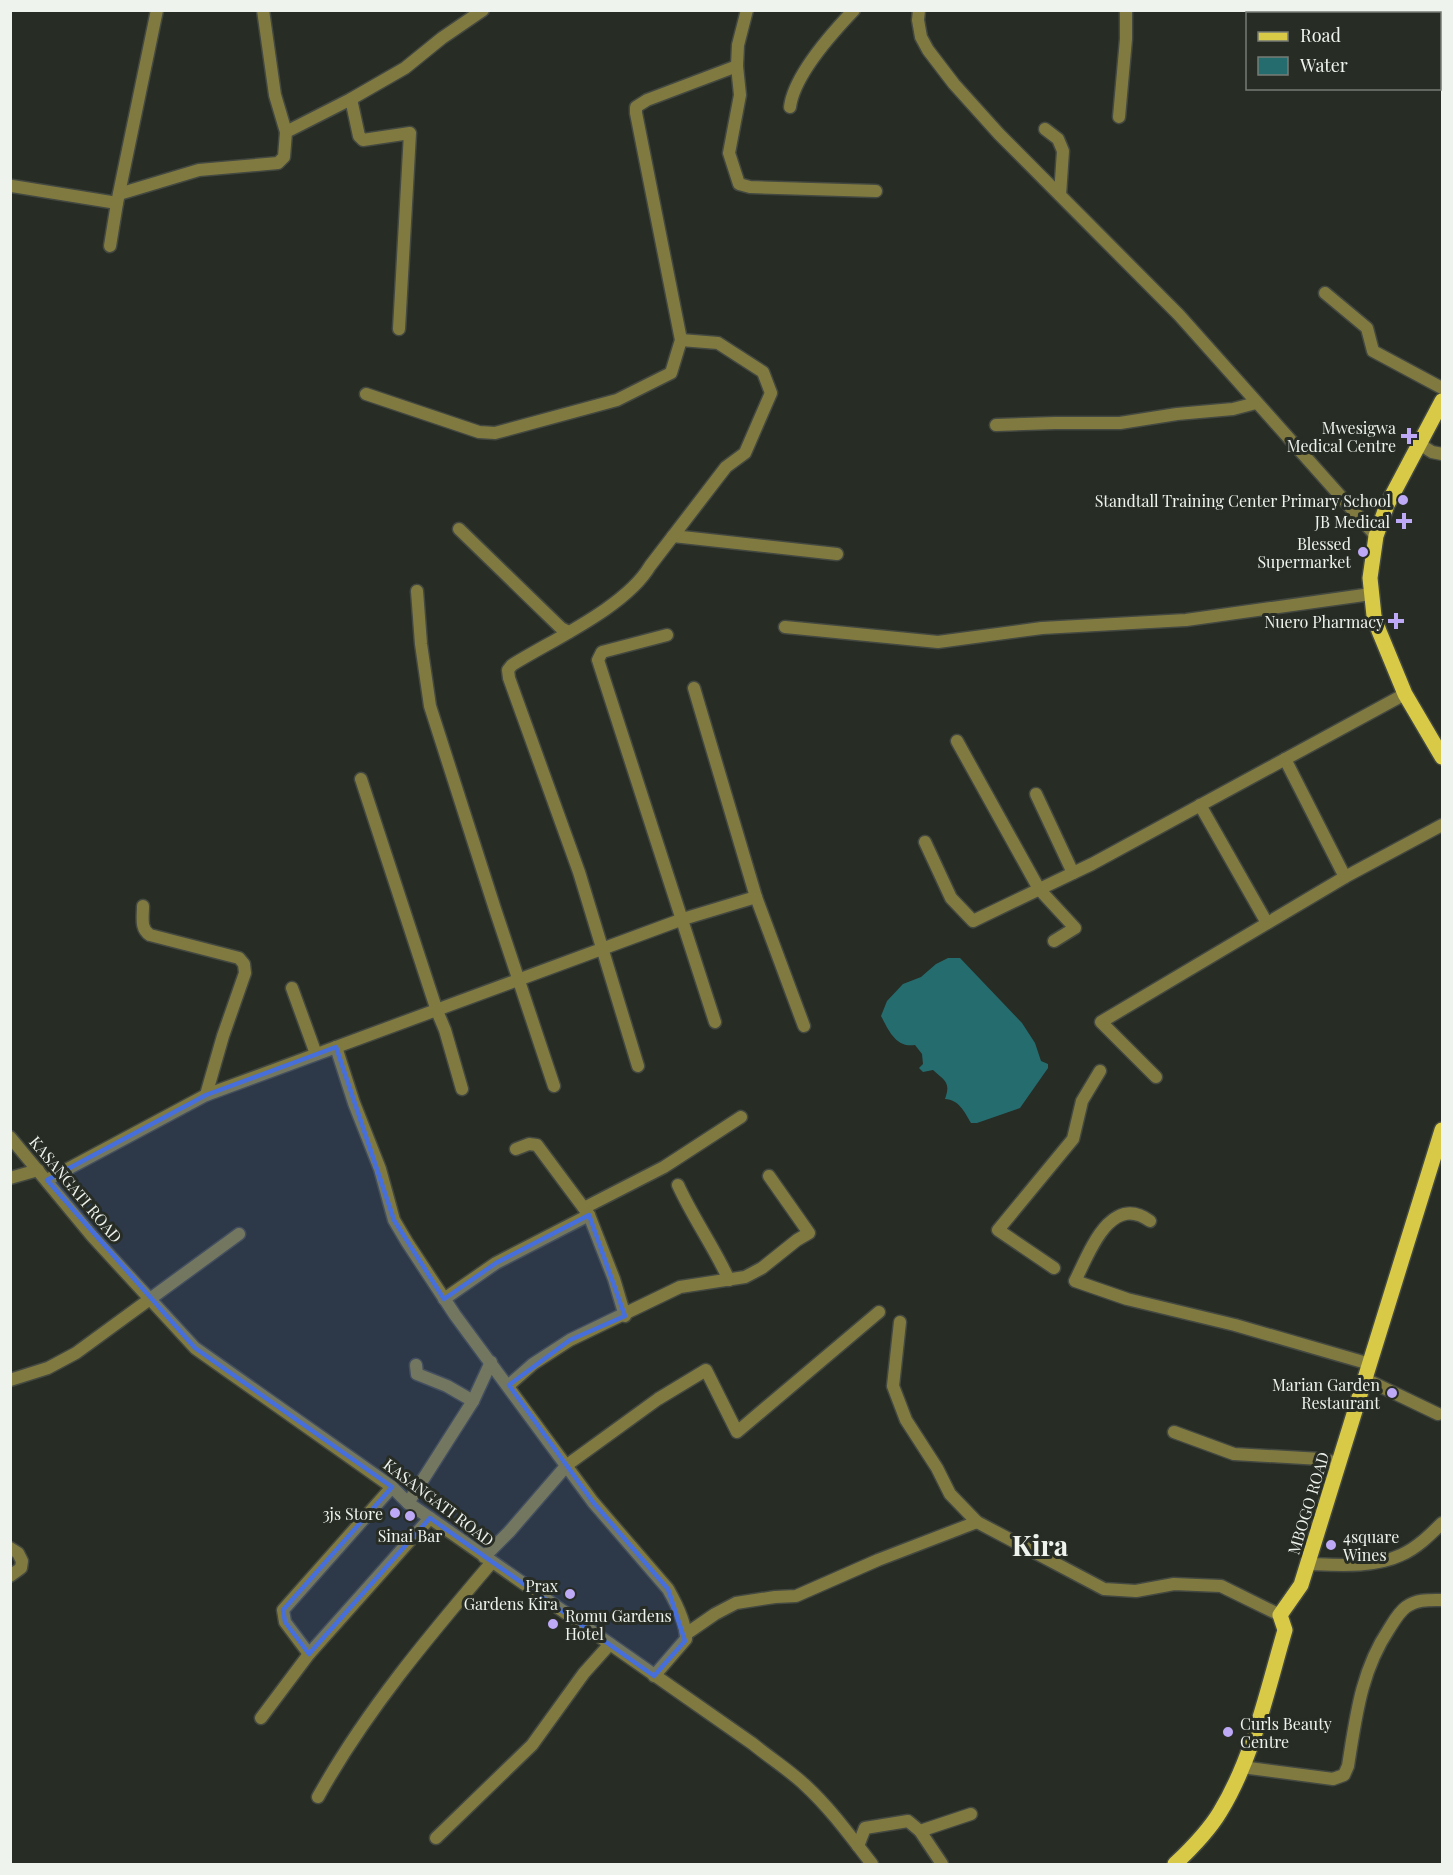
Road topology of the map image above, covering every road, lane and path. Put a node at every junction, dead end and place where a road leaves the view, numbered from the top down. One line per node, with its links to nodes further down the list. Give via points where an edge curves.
1 (157, 10): 17 (street)
2 (263, 10): 13 (street, via 275,95)
3 (483, 10): 9 (street, via 405,68)
4 (747, 10): 8 (street)
5 (854, 10): 10 (street, via 812,61 793,92)
6 (919, 10): 16 (street, via 921,37 928,50 999,134)
7 (1126, 10): 11 (street)
8 (737, 66): 15 (street, via 740,95 729,153 739,184); 21 (street, via 647,100 636,109)
9 (351, 99): 13 (street); 20 (street, via 363,140 410,133)
10 (790, 107)
11 (1119, 117)
12 (1045, 129): 16 (street, via 1063,150)
13 (286, 132): 17 (street, via 284,157 278,163 199,170)
14 (12, 186): 17 (street)
15 (876, 192)
16 (1060, 195): 25 (street, via 1179,315)
17 (118, 198): 18 (street)
18 (110, 246)
19 (1325, 293): 22 (street, via 1367,328 1373,351)
20 (399, 329)
21 (681, 340): 23 (street, via 671,373 626,396 495,433 479,432); 30 (street, via 718,342 763,372 771,393 745,453 726,467)
22 (1443, 388)
23 (366, 394)
24 (1443, 401): 27 (main road)
25 (1256, 403): 26 (street, via 1120,423); 31 (street)
26 (996, 426)
27 (1418, 443): 28 (street); 31 (main road)
28 (1443, 454)
29 (459, 529): 36 (street)
30 (673, 536): 32 (street); 36 (street, via 642,580)
31 (1376, 536): 34 (main road)
32 (837, 554)
33 (417, 591): 57 (street, via 430,706)
34 (1371, 594): 35 (street, via 1186,620 1042,628 947,641); 39 (main road, via 1379,631)
35 (785, 627)
36 (569, 632): 56 (street, via 512,665 508,672 579,872)
37 (667, 635): 53 (street, via 602,652 598,660)
38 (694, 688): 51 (street)
39 (1405, 694): 41 (main road); 42 (street)
40 (957, 741): 50 (street)
41 (1443, 757)
42 (1284, 759): 45 (street); 49 (street)
43 (361, 779): 59 (street)
44 (1036, 794): 48 (street)
45 (1200, 805): 48 (street); 54 (street)
46 (1443, 825): 49 (street)
47 (926, 842): 50 (street, via 951,898 973,921)
48 (1072, 873): 50 (street)
49 (1345, 877): 54 (street)
50 (1039, 889): 55 (street, via 1075,928)
51 (756, 897): 53 (street); 61 (street)
52 (143, 906): 69 (street, via 142,924 150,936 239,958 244,964 245,973)
53 (682, 919): 56 (street); 60 (street)
54 (1267, 923): 66 (street, via 1101,1022)
55 (1054, 941)
56 (601, 949): 57 (street); 64 (street)
57 (518, 980): 59 (street); 67 (street)
58 (292, 988): 63 (street)
59 (437, 1011): 62 (street); 68 (street)
60 (716, 1022)
61 (804, 1026)
62 (336, 1047): 63 (street); 84 (street, via 394,1220)
63 (316, 1054): 69 (street)
64 (638, 1066)
65 (1100, 1071): 82 (street, via 1082,1101 1073,1139 998,1230)
66 (1156, 1077)
67 (554, 1086)
68 (462, 1089)
69 (206, 1095): 77 (street)
70 (741, 1117): 79 (street)
71 (1443, 1130): 90 (main road, MBOGO ROAD)
72 (10, 1137): 74 (street, KASANGATI ROAD)
73 (516, 1149): 79 (street, via 537,1145)
74 (38, 1170): 76 (street); 77 (street, KASANGATI ROAD)
75 (770, 1176): 83 (street, via 809,1233 762,1268)
76 (10, 1178)
77 (47, 1180): 85 (street, KASANGATI ROAD)
78 (678, 1185): 83 (street)
79 (586, 1212): 84 (street, via 496,1263); 87 (street)
80 (1150, 1221): 90 (street, via 1131,1213 1111,1220 1103,1227 1075,1281 1127,1299 1277,1336)
81 (239, 1234): 85 (street)
82 (1054, 1268)
83 (729, 1280): 87 (street, via 680,1287)
84 (444, 1299): 89 (street)
85 (151, 1300): 93 (street, via 76,1353 48,1368); 100 (street, KASANGATI ROAD, via 195,1348)
86 (879, 1312): 99 (street, via 737,1432 706,1370 658,1399)
87 (625, 1316): 94 (street, via 570,1340)
88 (900, 1322): 103 (street, via 893,1386 906,1420 950,1494)
89 (491, 1362): 94 (street); 95 (street)
90 (1370, 1364): 92 (main road, MBOGO ROAD)
91 (416, 1365): 95 (street, via 417,1374)
92 (1365, 1379): 96 (street); 98 (main road, MBOGO ROAD)
93 (10, 1380)
94 (509, 1385): 99 (street)
95 (473, 1401): 101 (street)
96 (1438, 1413)
97 (1174, 1432): 98 (street, via 1234,1455)
98 (1339, 1463): 107 (main road, MBOGO ROAD)
99 (567, 1465): 106 (street); 111 (street, via 593,1502 668,1589)
100 (392, 1487): 101 (street, KASANGATI ROAD); 113 (street, via 283,1610 285,1622)
101 (408, 1503): 102 (street, KASANGATI ROAD)
102 (430, 1518): 106 (street, KASANGATI ROAD); 113 (street)
103 (977, 1522): 110 (street, via 1104,1589 1136,1591 1174,1584 1221,1586); 111 (street, via 796,1596 736,1603)
104 (1443, 1524): 107 (street, via 1413,1548 1391,1559 1346,1565)
105 (10, 1548): 108 (street, via 21,1558 22,1565)
106 (488, 1559): 112 (street, KASANGATI ROAD); 117 (street, via 404,1668)
107 (1308, 1564): 110 (main road, MBOGO ROAD, via 1301,1585)
108 (10, 1576)
109 (1443, 1600): 116 (street, via 1420,1601 1406,1607 1374,1654 1362,1688 1344,1775 1333,1779)
110 (1280, 1615): 116 (main road, via 1285,1630)
111 (686, 1634): 114 (street, via 685,1641)
112 (610, 1644): 114 (street, KASANGATI ROAD); 120 (street, via 532,1745)
113 (309, 1654): 115 (street)
114 (654, 1676): 121 (street, KASANGATI ROAD, via 797,1778)
115 (261, 1718)
116 (1242, 1767): 124 (main road, via 1219,1815)
117 (318, 1797)
118 (971, 1814): 119 (street)
119 (920, 1831): 121 (street, via 908,1821 865,1828); 123 (street)
120 (436, 1838)
121 (858, 1846): 122 (street, KASANGATI ROAD)
122 (873, 1864)
123 (942, 1864)
124 (1176, 1864)

